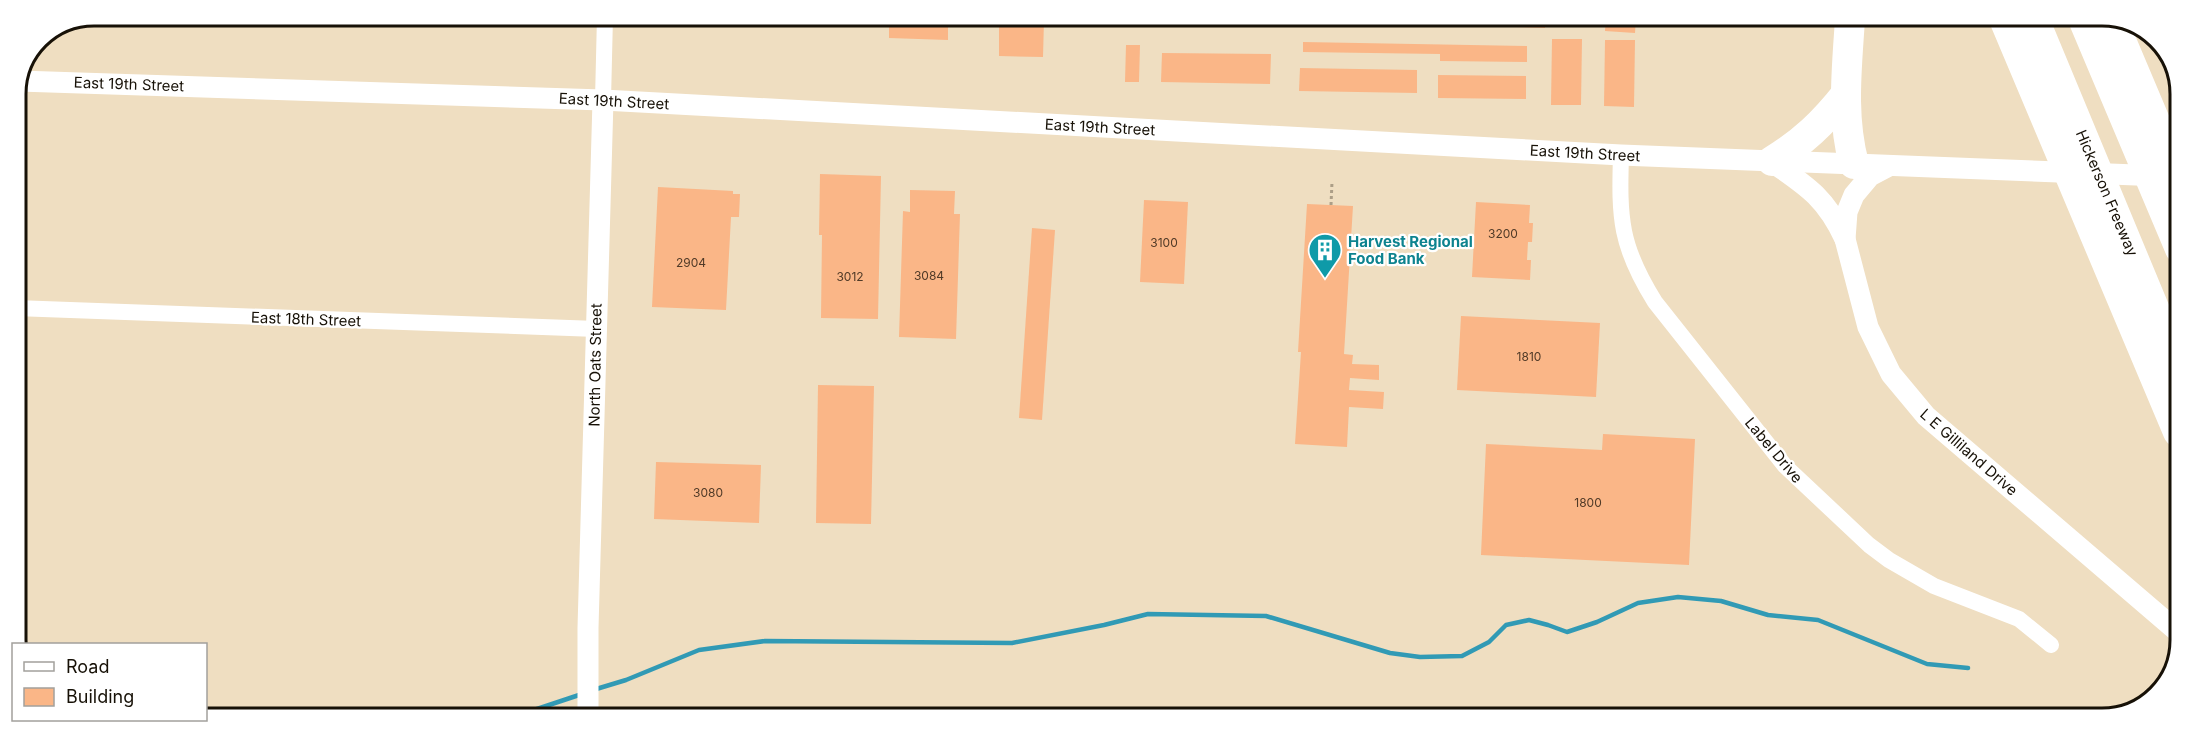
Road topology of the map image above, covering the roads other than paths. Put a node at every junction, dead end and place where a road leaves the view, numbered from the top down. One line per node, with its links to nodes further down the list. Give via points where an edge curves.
1 (605, 26): 9 (street, North Oats Street)
2 (1850, 26): 8 (highway)
3 (2007, 26): 21 (highway)
4 (2037, 26): 20 (highway, Hickerson Freeway)
5 (2086, 26): 16 (highway)
6 (2115, 27): 11 (highway)
7 (27, 81): 9 (street, East 19th Street)
8 (1846, 94): 12 (highway, via 1819,126); 13 (highway)
9 (603, 100): 10 (street, East 19th Street); 19 (street, North Oats Street)
10 (1621, 155): 12 (street, East 19th Street); 23 (street, Label Drive, via 1621,219 1643,282 1785,466 1888,560 1934,586 2019,619)
11 (2170, 155)
12 (1772, 161): 13 (street, East 19th Street); 17 (street, via 1816,194)
13 (1854, 164): 14 (street, East 19th Street)
14 (1889, 166): 15 (street, East 19th Street); 17 (street, L E Gilliland Drive, via 1870,176 1854,195 1847,212)
15 (2170, 178)
16 (2170, 225)
17 (1845, 239): 22 (street, L E Gilliland Drive, via 1868,327 1891,374 1909,398)
18 (26, 308): 19 (street, East 18th Street)
19 (597, 329): 24 (street, North Oats Street)
20 (2170, 346)
21 (2170, 413)
22 (2170, 625)
23 (2051, 645)
24 (588, 708)

